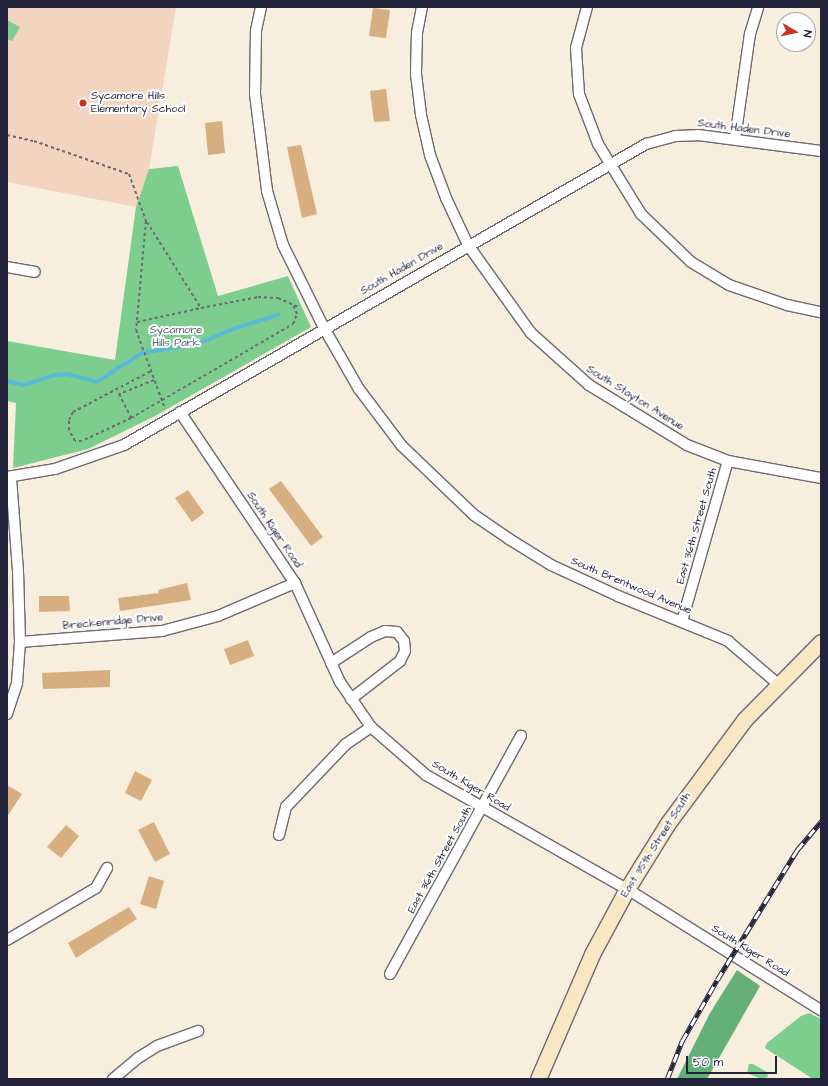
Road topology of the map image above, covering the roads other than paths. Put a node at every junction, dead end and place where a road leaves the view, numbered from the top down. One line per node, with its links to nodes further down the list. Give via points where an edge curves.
1 (261, 7): 12 (street, South Brentwood Avenue, via 256,31 255,94 267,191 284,245)
2 (422, 7): 8 (street, South Stayton Avenue, via 417,32 416,74 421,115 430,155)
3 (587, 7): 7 (street, via 576,48 576,77 585,116)
4 (758, 7): 5 (street, via 750,34)
5 (734, 139): 6 (street, South Haden Drive); 7 (street, South Haden Drive, via 698,134 675,136 646,144)
6 (821, 152)
7 (610, 164): 8 (street, South Haden Drive); 11 (street, via 641,214 692,262 729,285 753,296)
8 (468, 245): 12 (street, South Haden Drive); 14 (street, South Stayton Avenue, via 531,333 583,381 687,444)
9 (7, 267): 10 (street)
10 (35, 272)
11 (821, 312)
12 (324, 328): 13 (street, South Haden Drive); 18 (street, South Brentwood Avenue, via 359,389 402,446 474,515 551,565 618,596)
13 (180, 412): 15 (street, South Haden Drive, via 124,445 102,454 55,469); 17 (street, South Kiger Road)
14 (728, 461): 16 (street, South Stayton Avenue); 18 (street, East 36th Street South)
15 (9, 477): 19 (street, via 18,571)
16 (821, 478)
17 (295, 582): 19 (street, Breckenridge Drive, via 218,616 162,631); 21 (street, South Kiger Road)
18 (682, 621): 22 (street, South Brentwood Avenue, via 728,640)
19 (20, 642): 24 (street, via 17,683)
20 (821, 642): 22 (main road, East 35th Street South)
21 (331, 663): 23 (street, South Kiger Road); 23 (street, via 385,631 396,632 404,641 406,651 400,661)
22 (778, 684): 30 (main road, East 35th Street South, via 745,719 705,770)
23 (351, 699): 25 (street, South Kiger Road)
24 (7, 714)
25 (371, 727): 27 (street, South Kiger Road, via 426,774); 28 (street, via 346,744 286,807)
26 (521, 736): 27 (street, East 36th Street South)
27 (483, 808): 30 (street, South Kiger Road); 32 (street, East 36th Street South)
28 (279, 835)
29 (107, 868): 31 (street, via 96,888)
30 (627, 889): 33 (street, South Kiger Road); 36 (main road, East 35th Street South, via 586,967)
31 (7, 940)
32 (390, 974)
33 (821, 1010)
34 (198, 1031): 35 (street, via 157,1046)
35 (113, 1079)
36 (538, 1079)

